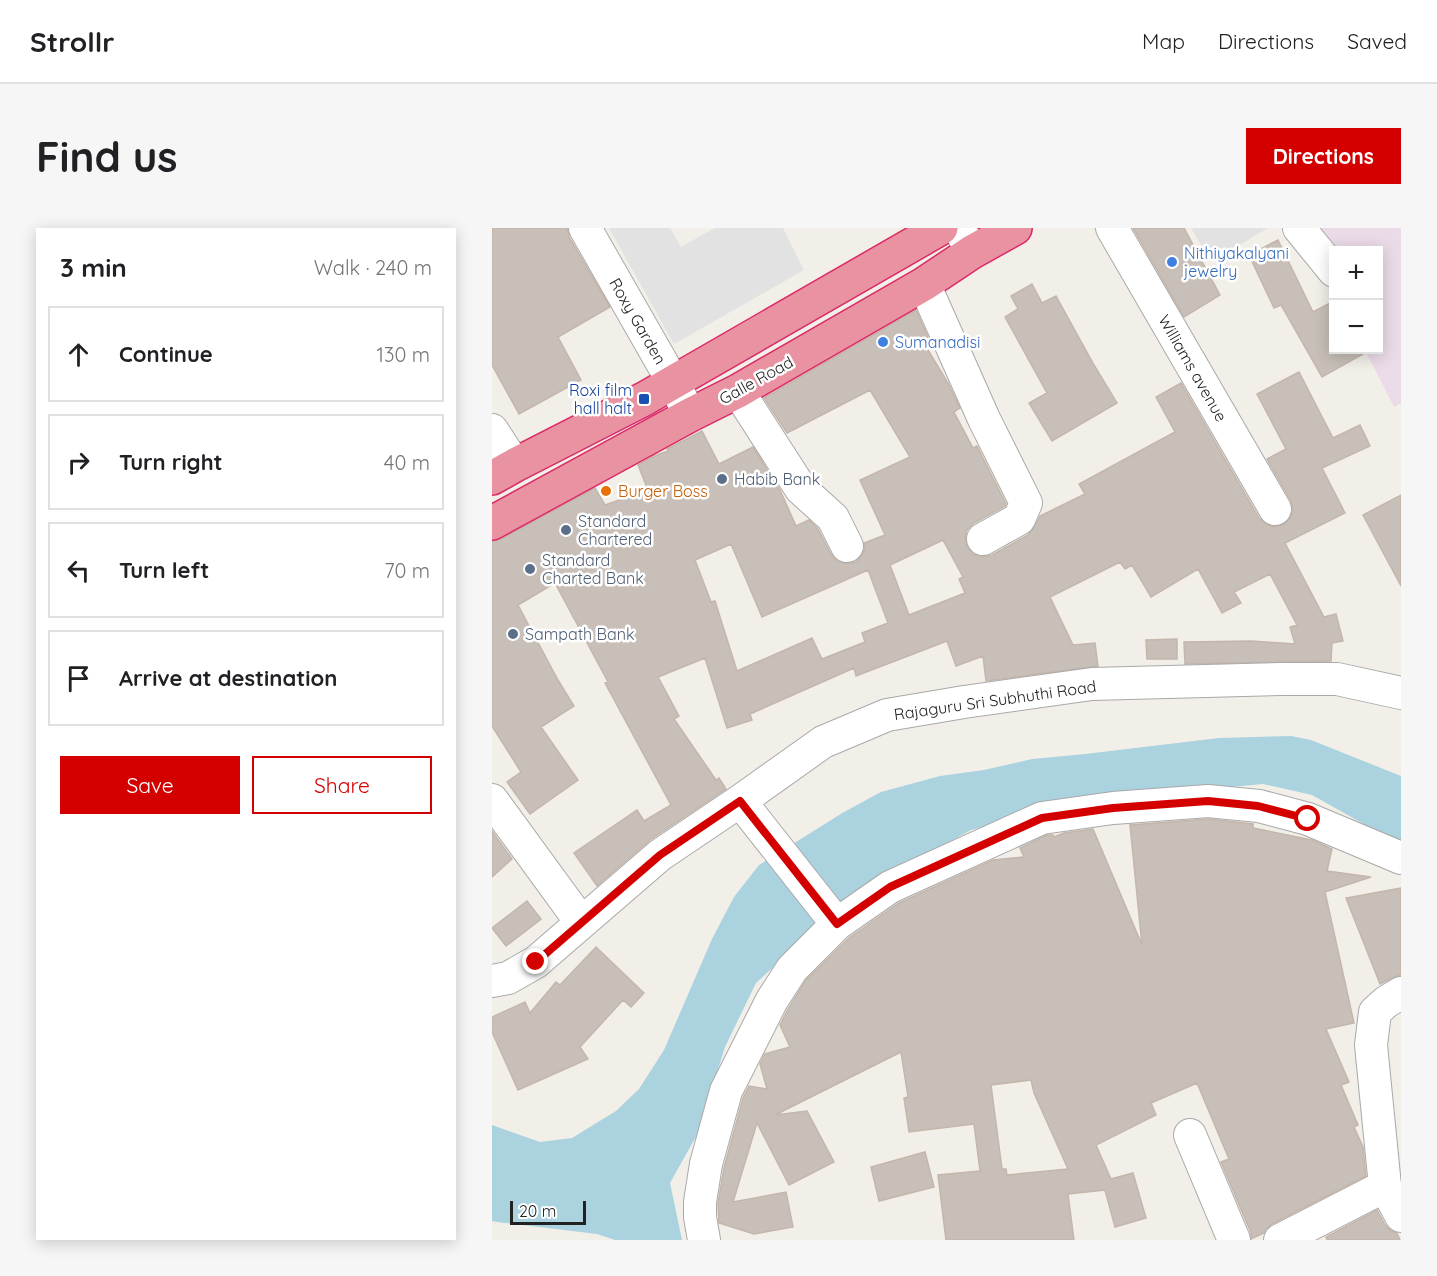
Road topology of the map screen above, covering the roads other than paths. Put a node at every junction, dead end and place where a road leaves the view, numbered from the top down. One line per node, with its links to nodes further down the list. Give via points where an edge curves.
1 (585, 228): 9 (street, Roxy Garden)
2 (941, 228): 9 (highway)
3 (1015, 228): 6 (highway, Galle Road)
4 (1112, 228): 14 (street, Williams avenue)
5 (1299, 228): 7 (street)
6 (966, 240): 8 (highway, Galle Road)
7 (1329, 265)
8 (924, 284): 10 (highway, Galle Road); 16 (street, via 1026,503 1019,519)
9 (673, 382): 11 (street, Roxy Garden); 13 (highway)
10 (738, 391): 11 (highway, Galle Road); 17 (street, via 801,489 833,518)
11 (690, 415): 15 (highway, Galle Road)
12 (492, 430): 13 (street)
13 (503, 472)
14 (1275, 508)
15 (492, 523)
16 (983, 539)
17 (847, 546)
18 (1401, 693): 20 (street, Rajaguru Sri Subhuthi Road, via 1337,680 1282,680 1092,684 964,702 887,715 823,742)
19 (492, 800): 22 (street)
20 (740, 801): 22 (street, Rajaguru Sri Subhuthi Road, via 660,855); 23 (street)
21 (1401, 858): 23 (street, via 1308,819 1258,806 1208,801 1113,808 1042,818 890,887)
22 (581, 922): 24 (street, Rajaguru Sri Subhuthi Road, via 536,962 508,978)
23 (837, 924): 29 (street, via 786,977 726,1091 699,1202)
24 (492, 981)
25 (1401, 993): 27 (street, via 1375,1012 1371,1045)
26 (1190, 1135): 30 (street)
27 (1385, 1186): 28 (street); 31 (street)
28 (1401, 1216)
29 (704, 1240)
30 (1234, 1240)
31 (1280, 1240)

